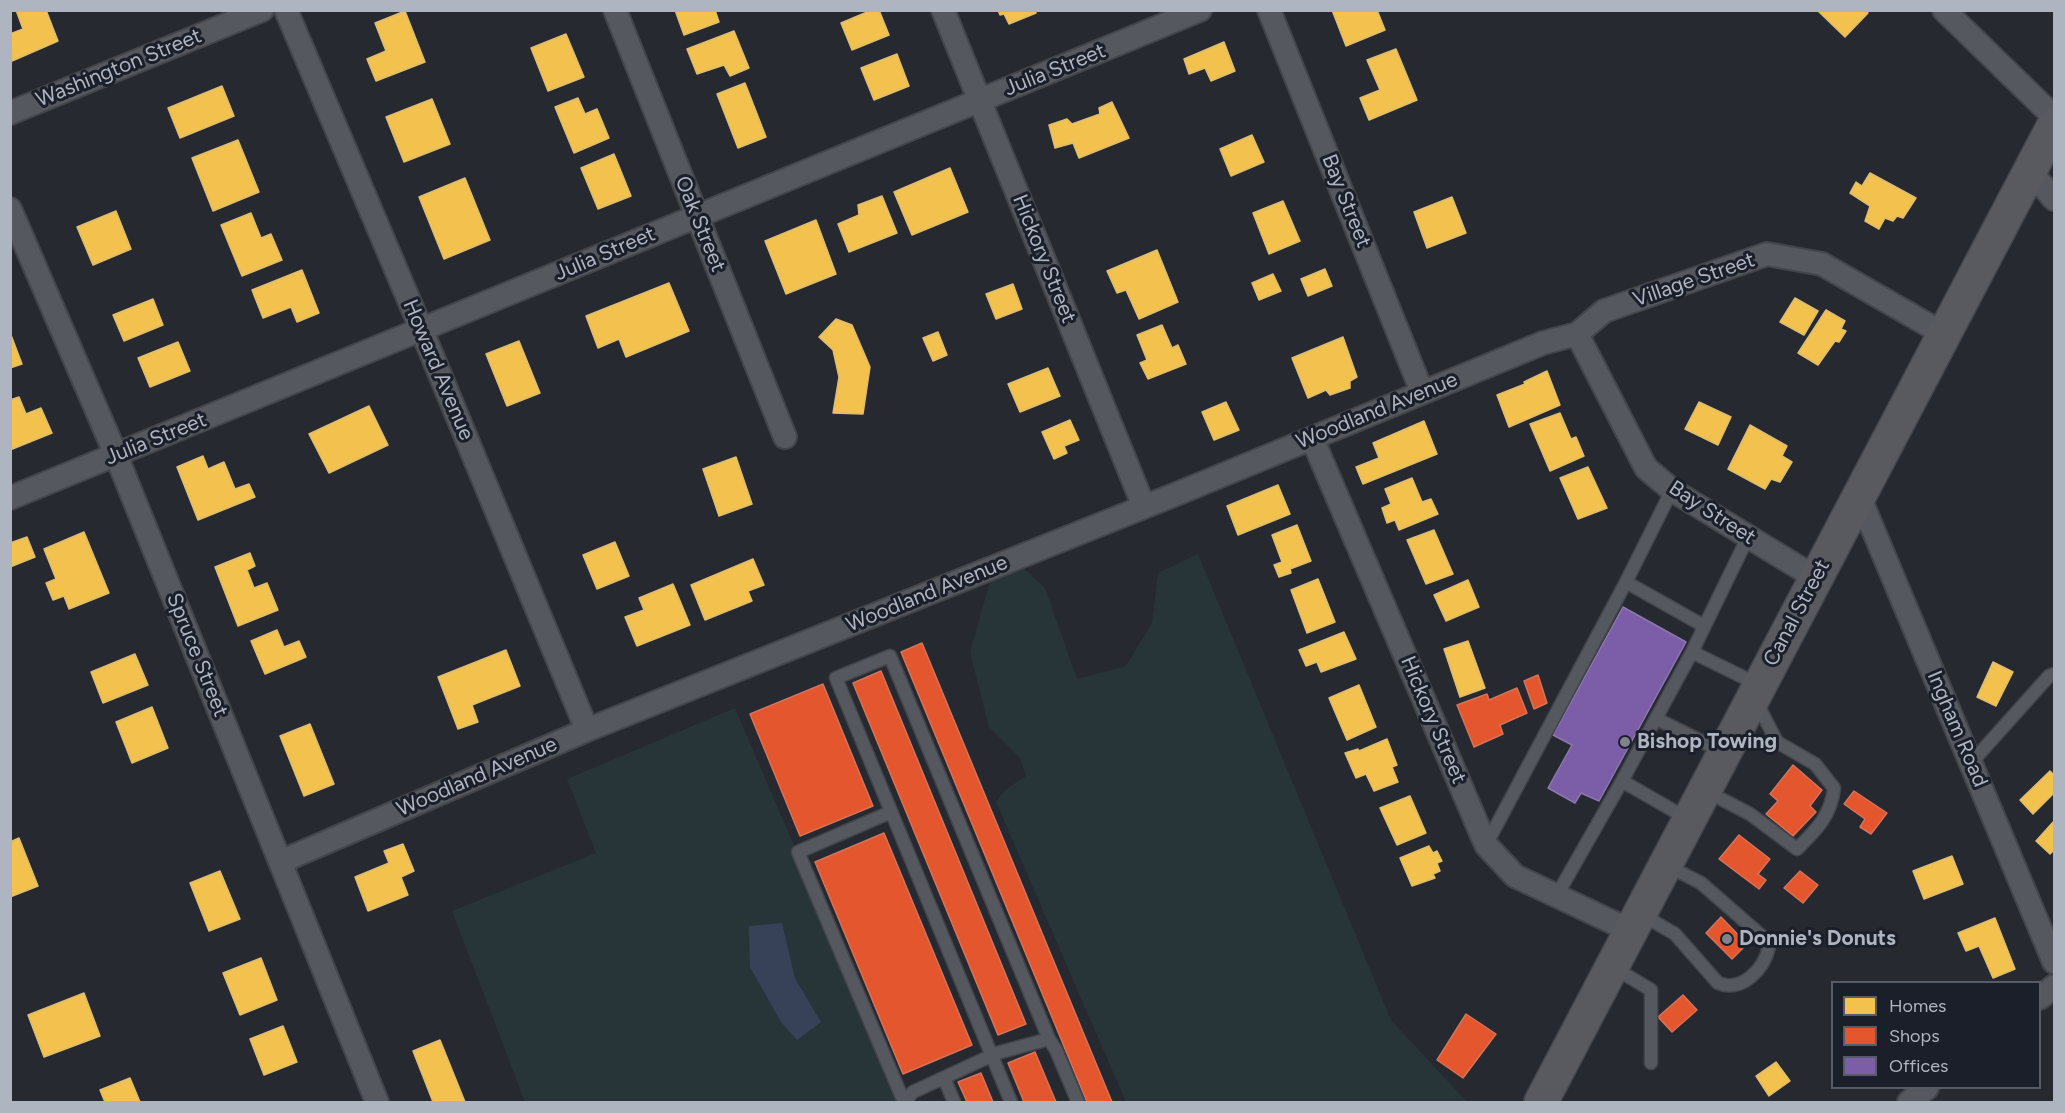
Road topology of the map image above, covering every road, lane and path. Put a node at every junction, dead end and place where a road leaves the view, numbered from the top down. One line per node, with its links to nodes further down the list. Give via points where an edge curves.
1 (262, 10): 9 (street, Washington Street)
2 (286, 10): 16 (street, Howard Avenue)
3 (615, 10): 15 (street, Oak Street)
4 (943, 10): 8 (street, Hickory Street)
5 (1200, 10): 8 (street, Julia Street)
6 (1269, 10): 19 (street, Bay Street)
7 (1944, 10): 10 (street)
8 (980, 101): 15 (street, Julia Street); 26 (street, Hickory Street)
9 (10, 112)
10 (2055, 117)
11 (2055, 125): 12 (main road, Canal Street)
12 (2030, 171): 13 (street); 18 (main road, Canal Street)
13 (2055, 199)
14 (10, 209): 22 (street, Spruce Street)
15 (697, 216): 16 (street, Julia Street); 20 (street, Oak Street)
16 (422, 331): 22 (street, Julia Street); 35 (street, Howard Avenue)
17 (1577, 334): 18 (street, Village Street, via 1604,311 1767,254 1822,264); 19 (street, Woodland Avenue, via 1543,343); 23 (street, Bay Street, via 1646,468)
18 (1944, 334): 24 (main road, Canal Street)
19 (1422, 392): 21 (street, Woodland Avenue)
20 (785, 437)
21 (1312, 438): 26 (street, Woodland Avenue); 42 (street, Hickory Street)
22 (116, 455): 25 (street, Julia Street); 43 (street, Spruce Street)
23 (1672, 490): 27 (street, Bay Street); 29 (lane)
24 (1859, 496): 28 (main road, Canal Street); 37 (street, Ingham Road)
25 (10, 498)
26 (1144, 507): 35 (street, Woodland Avenue)
27 (1748, 537): 28 (street, Bay Street); 30 (lane)
28 (1816, 578): 33 (main road, Canal Street)
29 (1626, 582): 30 (lane); 42 (lane)
30 (1704, 626): 31 (lane)
31 (1692, 652): 33 (lane); 34 (lane)
32 (2055, 674): 37 (lane)
33 (1757, 691): 36 (main road, Canal Street); 39 (lane, via 1777,741 1815,764 1834,788 1832,806 1821,826 1797,849 1750,814)
34 (1657, 719): 36 (lane); 38 (lane)
35 (586, 730): 43 (street, Woodland Avenue)
36 (1724, 753): 39 (main road, Canal Street)
37 (1971, 763): 47 (street, Ingham Road)
38 (1622, 781): 41 (lane); 45 (lane)
39 (1705, 790): 41 (main road, Canal Street)
40 (891, 812): 51 (lane, via 836,678 890,656); 52 (lane); 57 (lane, via 798,852)
41 (1689, 819): 44 (main road, Canal Street)
42 (1486, 845): 45 (street, Hickory Street, via 1515,876)
43 (280, 862): 56 (street, Spruce Street)
44 (1666, 864): 46 (main road, Canal Street); 46 (lane, via 1701,883 1764,938 1769,946 1766,958 1744,982 1727,986 1718,982 1675,934)
45 (1557, 896): 46 (street, Hickory Street)
46 (1635, 922): 48 (main road, Canal Street)
47 (2055, 962)
48 (1612, 966): 53 (lane, via 1652,990); 61 (main road, Canal Street)
49 (2055, 986): 50 (street)
50 (2041, 997)
51 (1048, 1039): 52 (lane); 60 (lane)
52 (992, 1056): 54 (lane); 59 (lane)
53 (1651, 1063)
54 (944, 1078): 57 (lane, via 913,1092); 58 (lane)
55 (1926, 1089): 62 (street)
56 (377, 1102)
57 (904, 1102)
58 (954, 1102)
59 (1011, 1102)
60 (1078, 1102)
61 (1540, 1102)
62 (1909, 1102)

